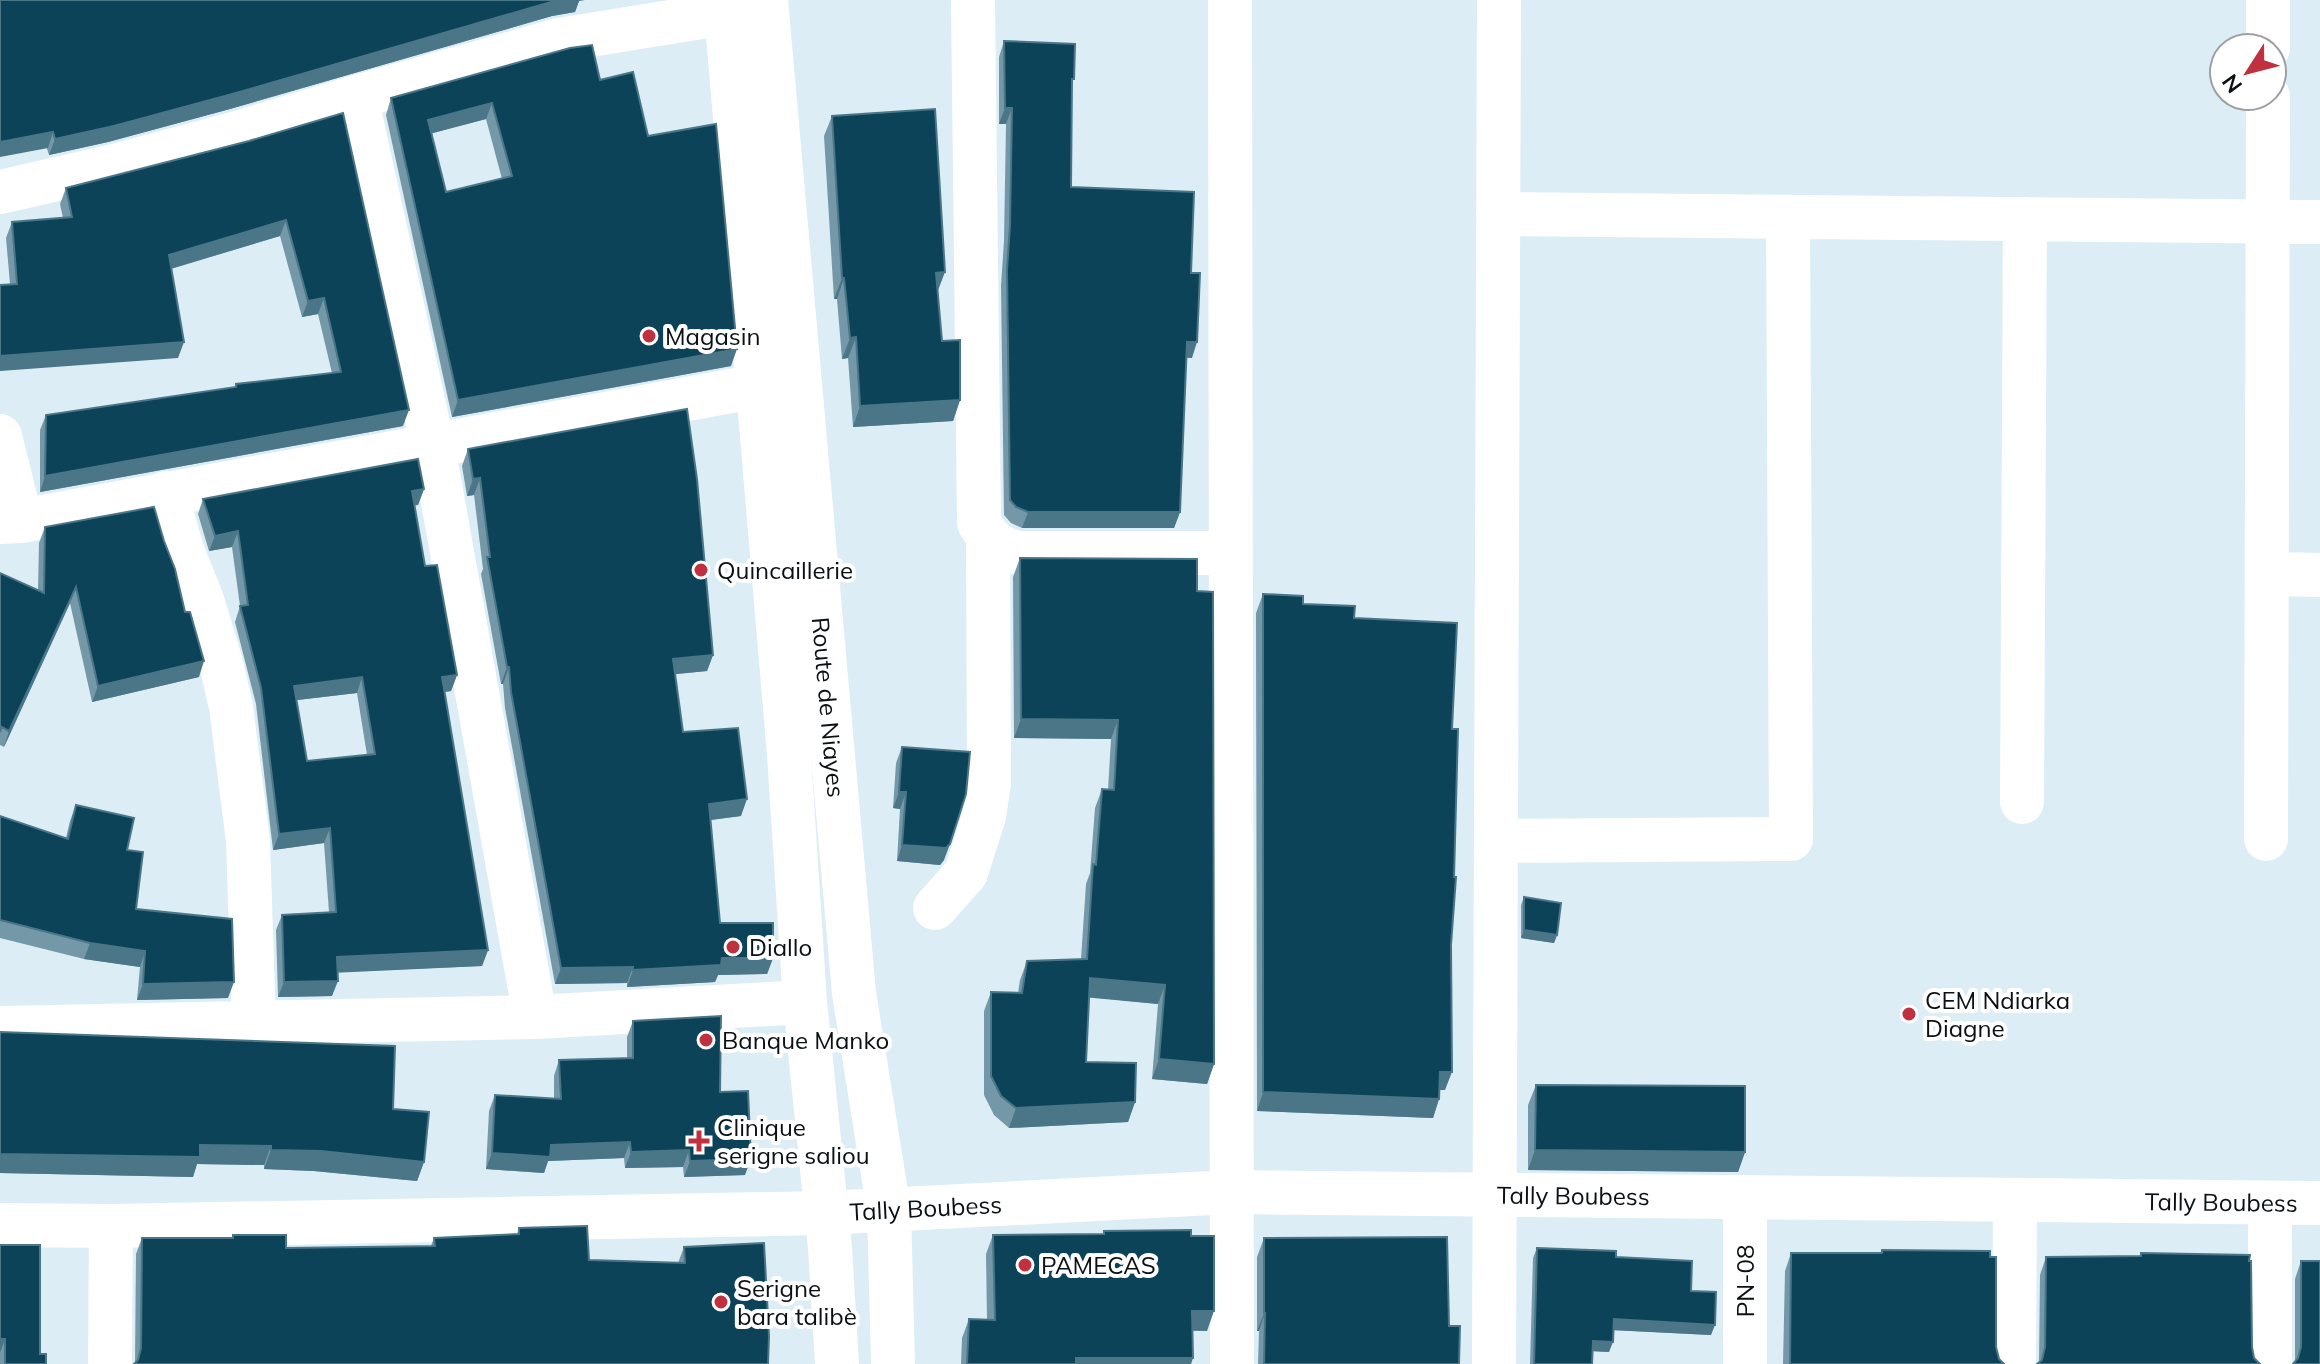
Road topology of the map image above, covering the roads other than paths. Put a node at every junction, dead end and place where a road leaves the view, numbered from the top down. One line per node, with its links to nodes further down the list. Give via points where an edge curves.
1 (973, 0): 20 (street, via 979,523)
2 (1230, 0): 21 (street)
3 (1499, 0): 10 (street)
4 (2268, 0): 6 (street)
5 (739, 4): 7 (street, via 559,40); 15 (street, Route de Niayes); 38 (street, Route de Niayes, via 854,993)
6 (2268, 32)
7 (356, 97): 9 (street, via 114,166); 17 (street)
8 (2268, 112): 13 (street)
9 (0, 192)
10 (1498, 214): 11 (street); 26 (street)
11 (1788, 217): 12 (street); 26 (street, via 1791,839)
12 (2025, 219): 13 (street); 24 (street)
13 (2267, 221): 14 (street); 22 (street)
14 (2320, 222)
15 (758, 386): 17 (street); 28 (street, Route de Niayes)
16 (0, 436): 19 (street)
17 (433, 446): 18 (street); 29 (street)
18 (166, 493): 19 (street); 30 (street, via 231,707 248,841)
19 (11, 521)
20 (988, 539): 21 (street, via 1019,553); 27 (street, via 989,783 966,873)
21 (1230, 553): 32 (street)
22 (2267, 574): 23 (street); 25 (street)
23 (2320, 575)
24 (2022, 802)
25 (2266, 839)
26 (1496, 841): 33 (street)
27 (935, 908)
28 (805, 1002): 29 (street); 39 (street, Route de Niayes)
29 (535, 1017): 30 (street)
30 (254, 1024): 31 (street)
31 (0, 1028)
32 (1231, 1192): 33 (street, Tally Boubess); 38 (street, Tally Boubess); 45 (street)
33 (1494, 1195): 34 (street, Tally Boubess); 46 (street)
34 (1745, 1197): 35 (street, Tally Boubess); 47 (street, PN-08)
35 (2015, 1200): 36 (street, Tally Boubess); 48 (street)
36 (2270, 1203): 37 (street, Tally Boubess); 49 (street)
37 (2320, 1203)
38 (889, 1211): 39 (street, Tally Boubess); 44 (street, Route de Niayes)
39 (826, 1213): 41 (street, Tally Boubess); 43 (street, Route de Niayes)
40 (0, 1225): 41 (street, Tally Boubess)
41 (111, 1226): 42 (street)
42 (110, 1364)
43 (837, 1364)
44 (893, 1364)
45 (1232, 1364)
46 (1494, 1364)
47 (1745, 1364)
48 (2014, 1364)
49 (2270, 1364)

